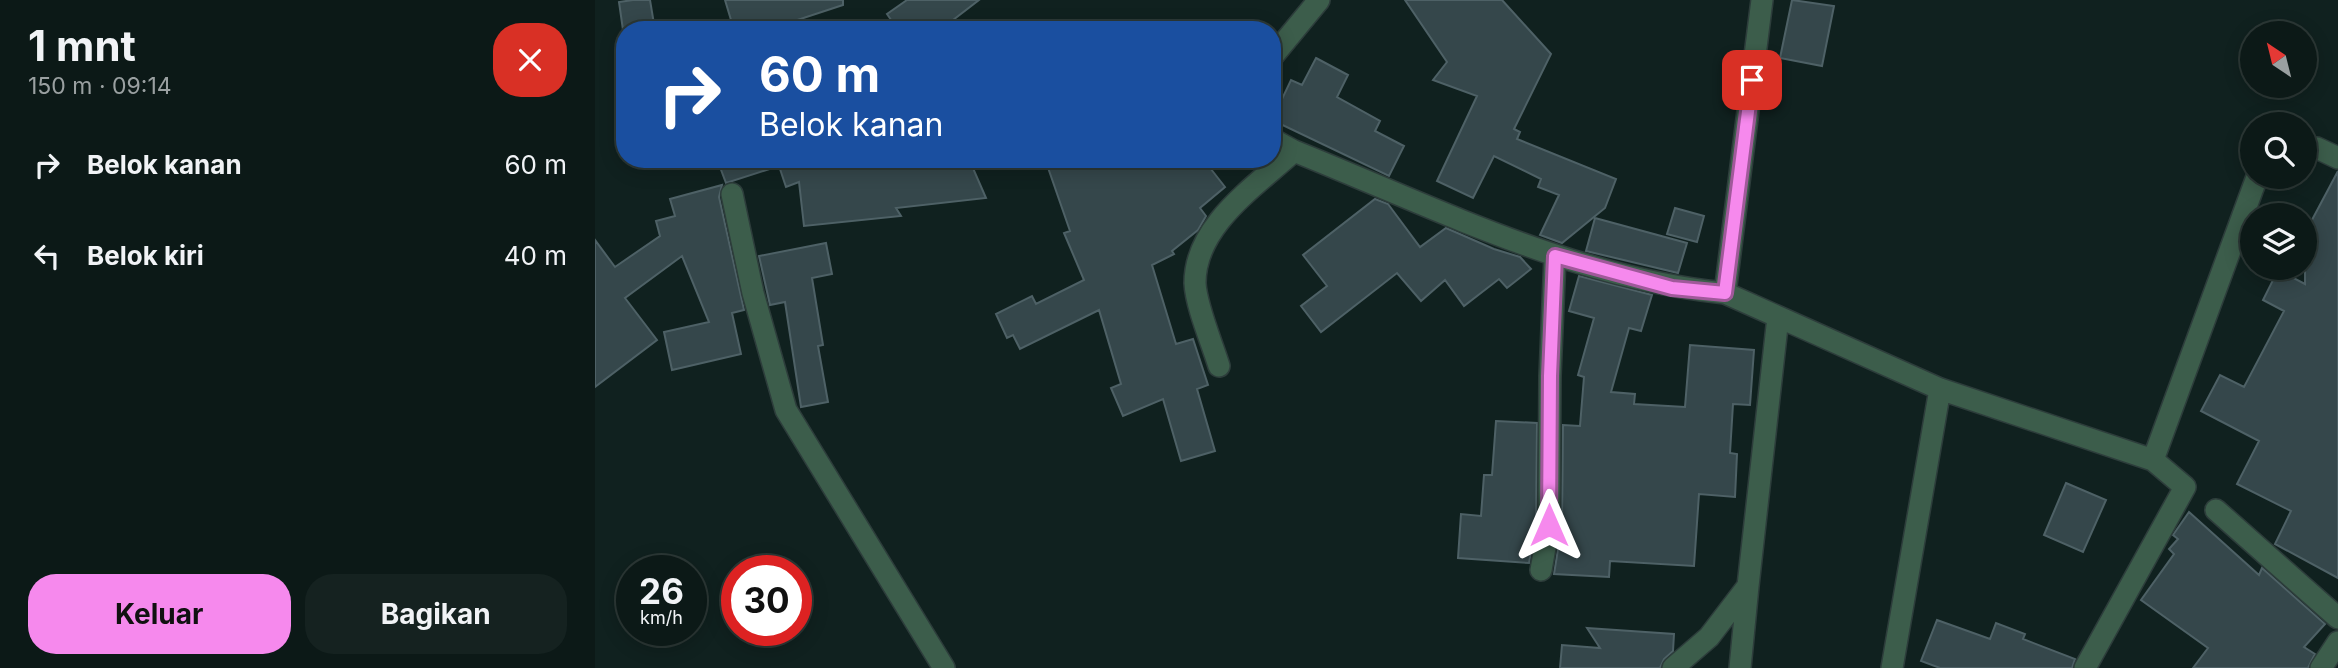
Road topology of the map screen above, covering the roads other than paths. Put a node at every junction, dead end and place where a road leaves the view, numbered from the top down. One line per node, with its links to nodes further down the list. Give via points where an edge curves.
1 (1319, 0): 3 (street)
2 (1762, 0): 13 (street)
3 (1281, 46)
4 (1281, 144): 6 (street)
5 (2317, 148): 7 (street)
6 (1294, 151): 8 (street); 12 (street)
7 (2338, 158)
8 (1281, 163)
9 (1276, 168): 15 (street, via 1218,221 1198,256 1195,286)
10 (2253, 189): 17 (street)
11 (732, 194): 23 (street, via 753,293 786,410)
12 (1555, 256): 13 (street, via 1672,288); 19 (street, via 1549,525)
13 (1725, 293): 14 (street)
14 (1778, 317): 16 (street); 20 (street)
15 (1219, 366)
16 (1940, 389): 17 (street); 26 (street)
17 (2153, 460): 27 (street, via 2185,487)
18 (2216, 510): 21 (street)
19 (1541, 570)
20 (1748, 586): 24 (street, via 1709,637); 25 (street)
21 (2338, 618)
22 (2338, 642): 28 (street)
23 (944, 668)
24 (1673, 668)
25 (1740, 668)
26 (1892, 668)
27 (2085, 668)
28 (2321, 668)

